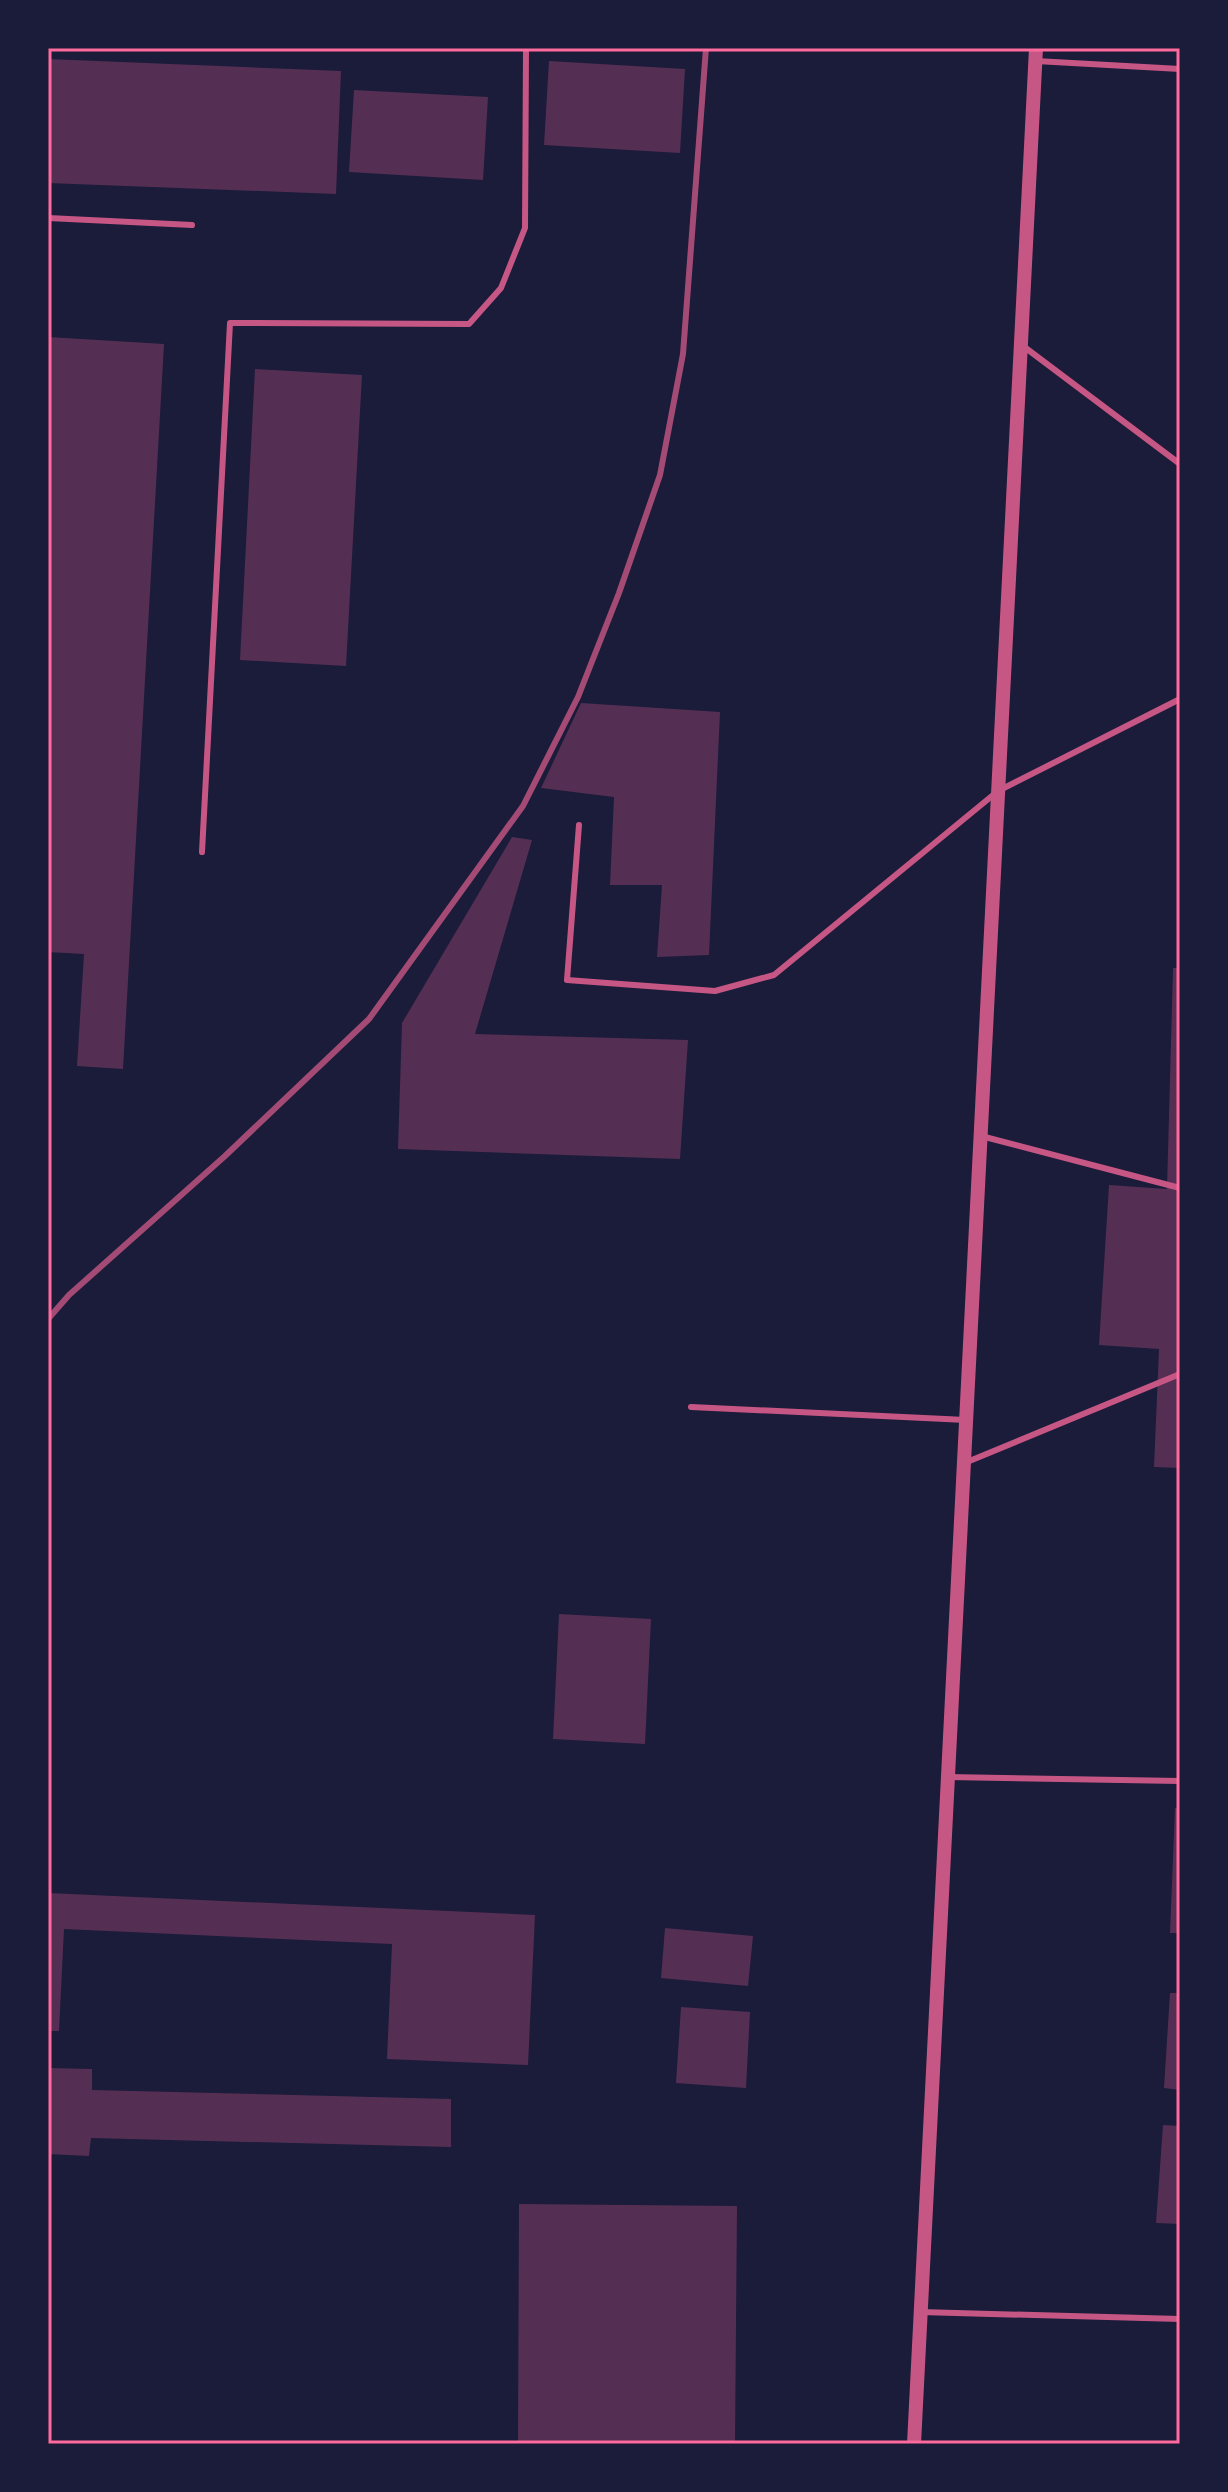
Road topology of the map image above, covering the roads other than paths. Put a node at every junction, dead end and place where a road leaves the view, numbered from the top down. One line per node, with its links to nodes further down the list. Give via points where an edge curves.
1 (526, 48): 11 (lane, via 525,228 501,288 469,324 230,323)
2 (1036, 54): 3 (lane); 6 (street)
3 (1180, 69)
4 (48, 218): 5 (lane)
5 (192, 225)
6 (1021, 345): 7 (lane); 9 (street)
7 (1180, 464)
8 (1180, 699): 9 (lane)
9 (998, 791): 10 (lane, via 774,975 715,991 567,980); 12 (street)
10 (579, 825)
11 (202, 852)
12 (981, 1136): 13 (lane); 16 (street)
13 (1180, 1188)
14 (1180, 1374): 17 (lane)
15 (691, 1407): 16 (lane)
16 (966, 1420): 17 (street)
17 (963, 1463): 18 (street)
18 (948, 1777): 19 (lane); 20 (street)
19 (1180, 1781)
20 (920, 2312): 21 (lane); 22 (street)
21 (1180, 2319)
22 (914, 2444)

